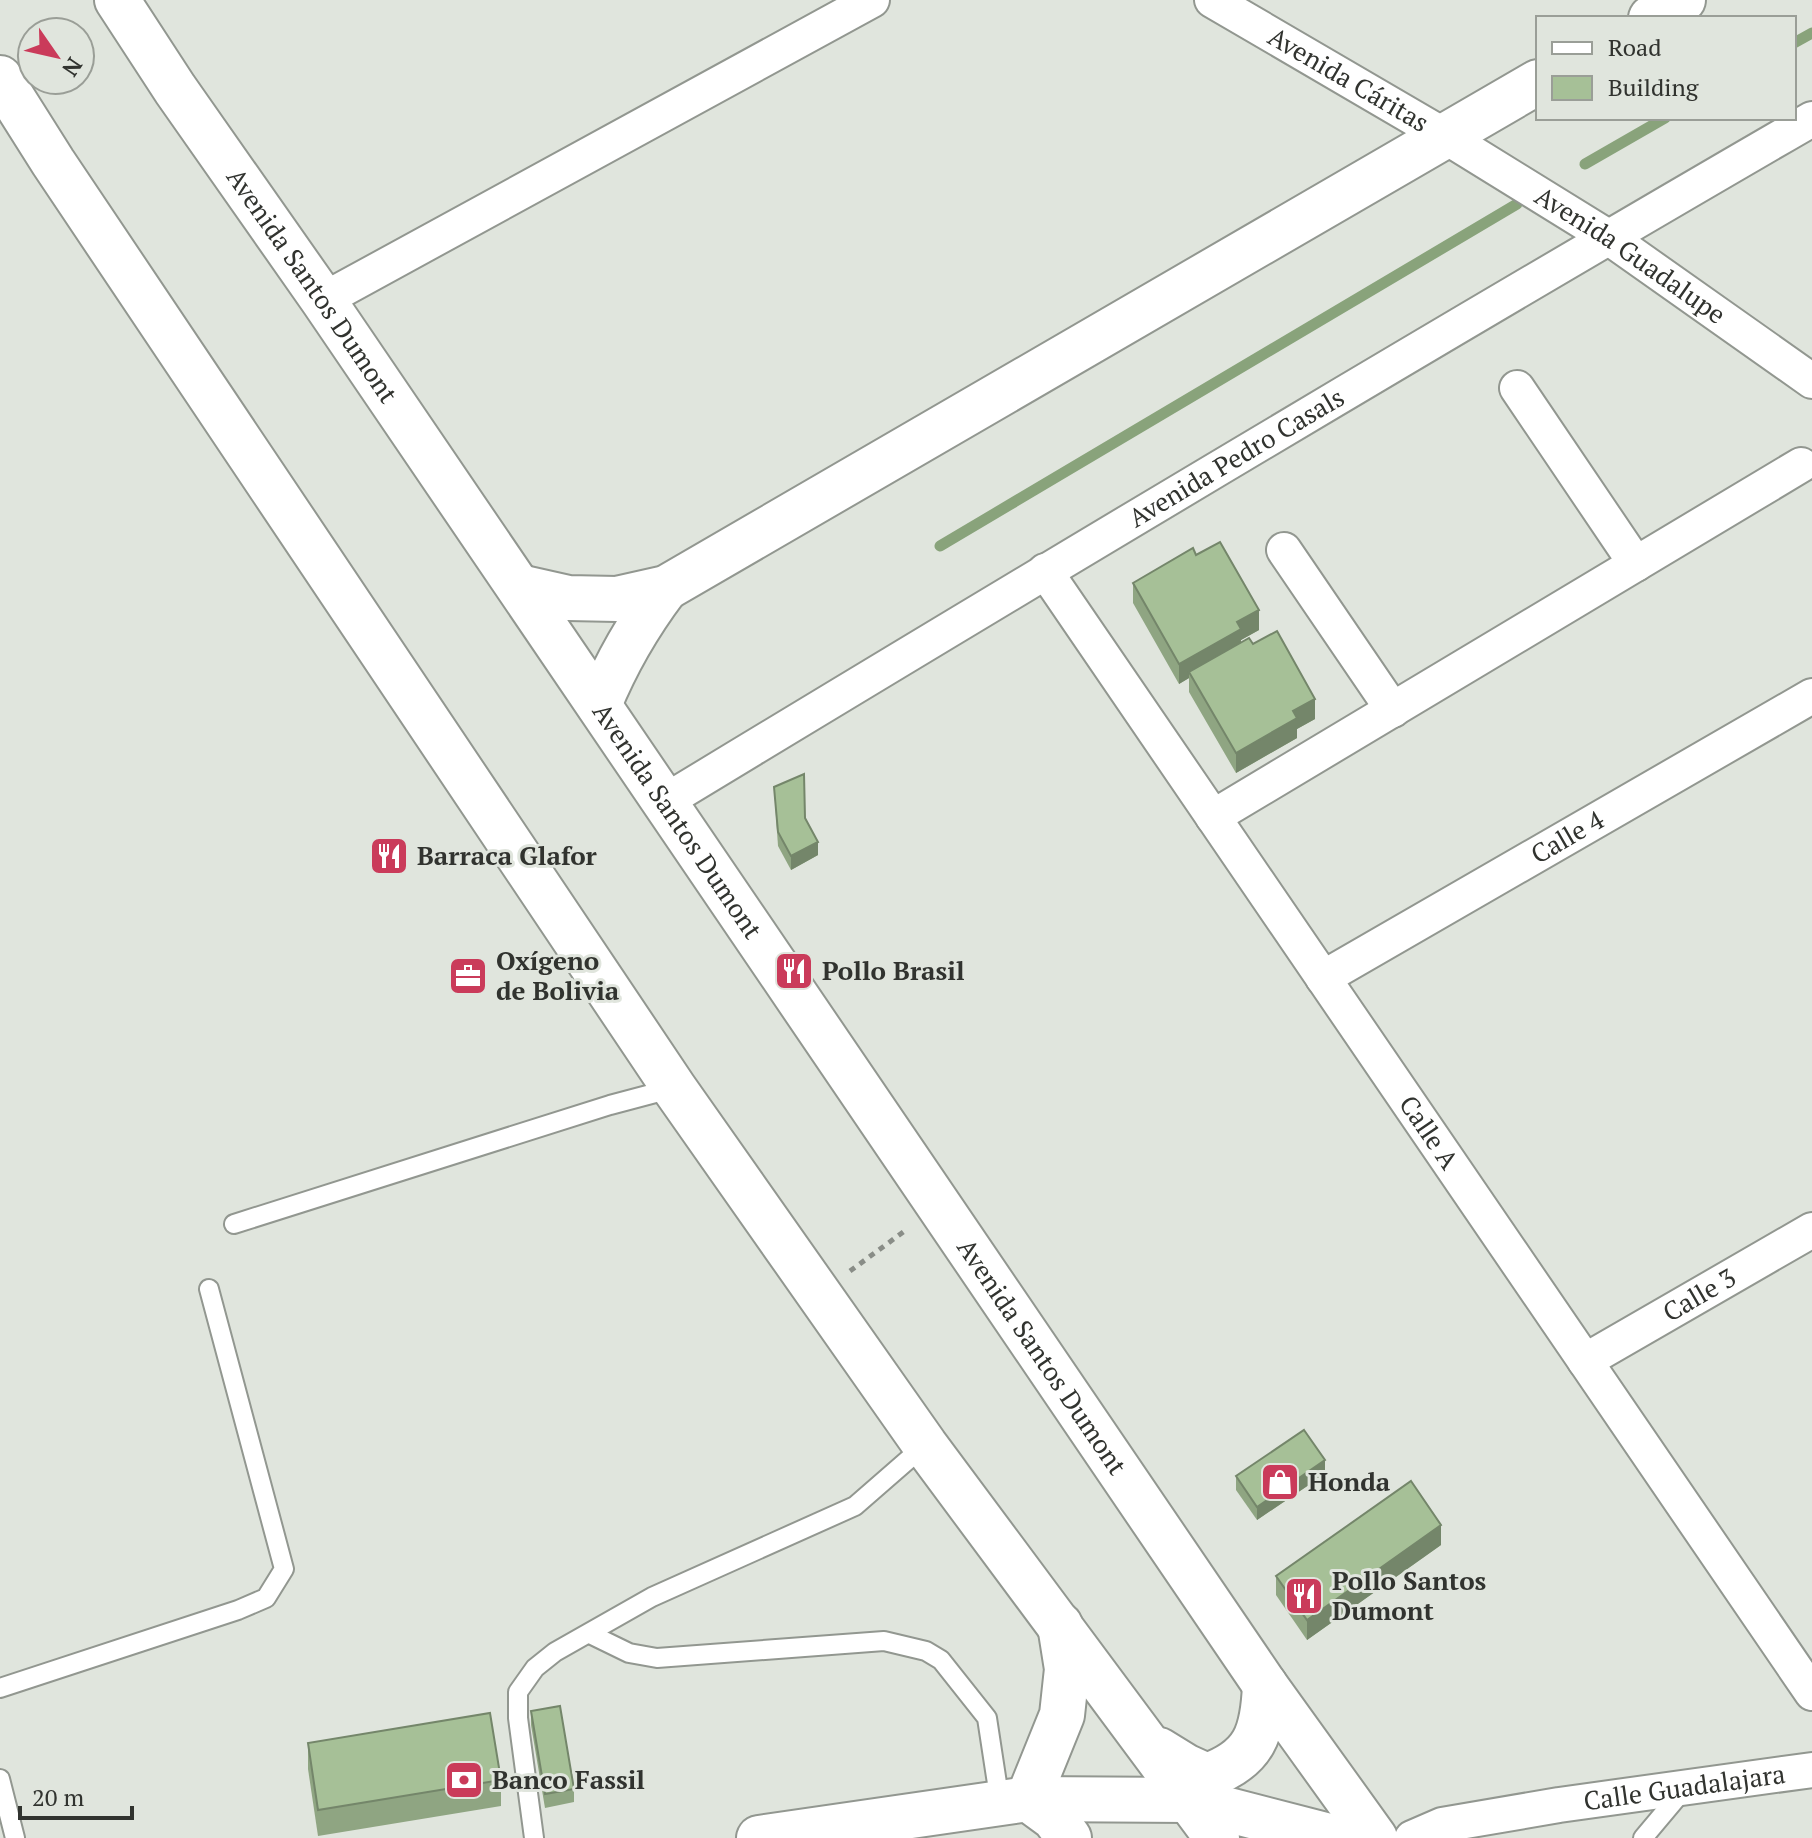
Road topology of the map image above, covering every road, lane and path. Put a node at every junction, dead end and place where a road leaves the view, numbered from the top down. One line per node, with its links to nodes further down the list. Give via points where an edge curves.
1 (872, 0): 11 (street)
2 (1212, 0): 9 (street, Avenida Cáritas)
3 (1683, 0): 5 (main road)
4 (119, 1): 11 (main road, Avenida Santos Dumont)
5 (1655, 16)
6 (0, 78): 26 (main road)
7 (1536, 83): 9 (main road)
8 (1812, 119): 10 (street, Avenida Pedro Casals)
9 (1443, 135): 10 (street, Avenida Guadalupe); 19 (main road)
10 (1608, 237): 12 (street, Avenida Guadalupe); 17 (street, Avenida Pedro Casals)
11 (323, 300): 18 (main road, Avenida Santos Dumont)
12 (1812, 381)
13 (1517, 388): 16 (street)
14 (1801, 465): 16 (street)
15 (1284, 550): 22 (street)
16 (1636, 564): 22 (street)
17 (1045, 571): 23 (street, Avenida Pedro Casals); 24 (street, Calle A)
18 (519, 587): 19 (main road, via 568,598 617,599); 21 (main road, Avenida Santos Dumont)
19 (666, 588): 21 (main road, via 616,663)
20 (1812, 696): 25 (street, Calle 4)
21 (599, 705): 23 (main road, Avenida Santos Dumont)
22 (1393, 710): 24 (street)
23 (664, 802): 36 (main road, Avenida Santos Dumont)
24 (1213, 817): 25 (street, Calle A)
25 (1323, 978): 32 (street, Calle A)
26 (674, 1088): 27 (lane); 33 (main road)
27 (234, 1224)
28 (1812, 1230): 32 (street, Calle 3)
29 (901, 1234): 30 (path)
30 (852, 1270)
31 (209, 1289): 37 (lane, via 284,1569 266,1598 238,1610)
32 (1585, 1361): 38 (street, Calle A)
33 (925, 1445): 34 (main road); 35 (lane, via 855,1506 652,1597)
34 (1060, 1623): 42 (main road, via 1145,1738); 43 (main road, via 1067,1669 1062,1715)
35 (590, 1634): 43 (lane, via 629,1653 657,1658 884,1641 926,1651 941,1660 987,1718); 46 (lane, via 535,1668 518,1692)
36 (1265, 1685): 42 (main road, via 1259,1733 1245,1754); 52 (main road, Avenida Santos Dumont)
37 (0, 1688)
38 (1812, 1693)
39 (1812, 1770): 41 (street, Calle Guadalajara)
40 (0, 1779): 45 (lane)
41 (1686, 1787): 44 (street, Calle Guadalajara); 55 (lane)
42 (1198, 1788): 43 (main road); 49 (main road); 50 (main road); 51 (main road)
43 (1014, 1801): 47 (main road); 48 (main road, via 1054,1818)
44 (1559, 1805): 53 (street, Calle Guadalajara, via 1442,1825); 54 (street, Calle Guadalajara)
45 (15, 1838)
46 (534, 1838)
47 (759, 1838)
48 (1069, 1838)
49 (1217, 1838)
50 (1337, 1838)
51 (1355, 1838)
52 (1375, 1838)
53 (1412, 1838)
54 (1521, 1838)
55 (1643, 1838)

